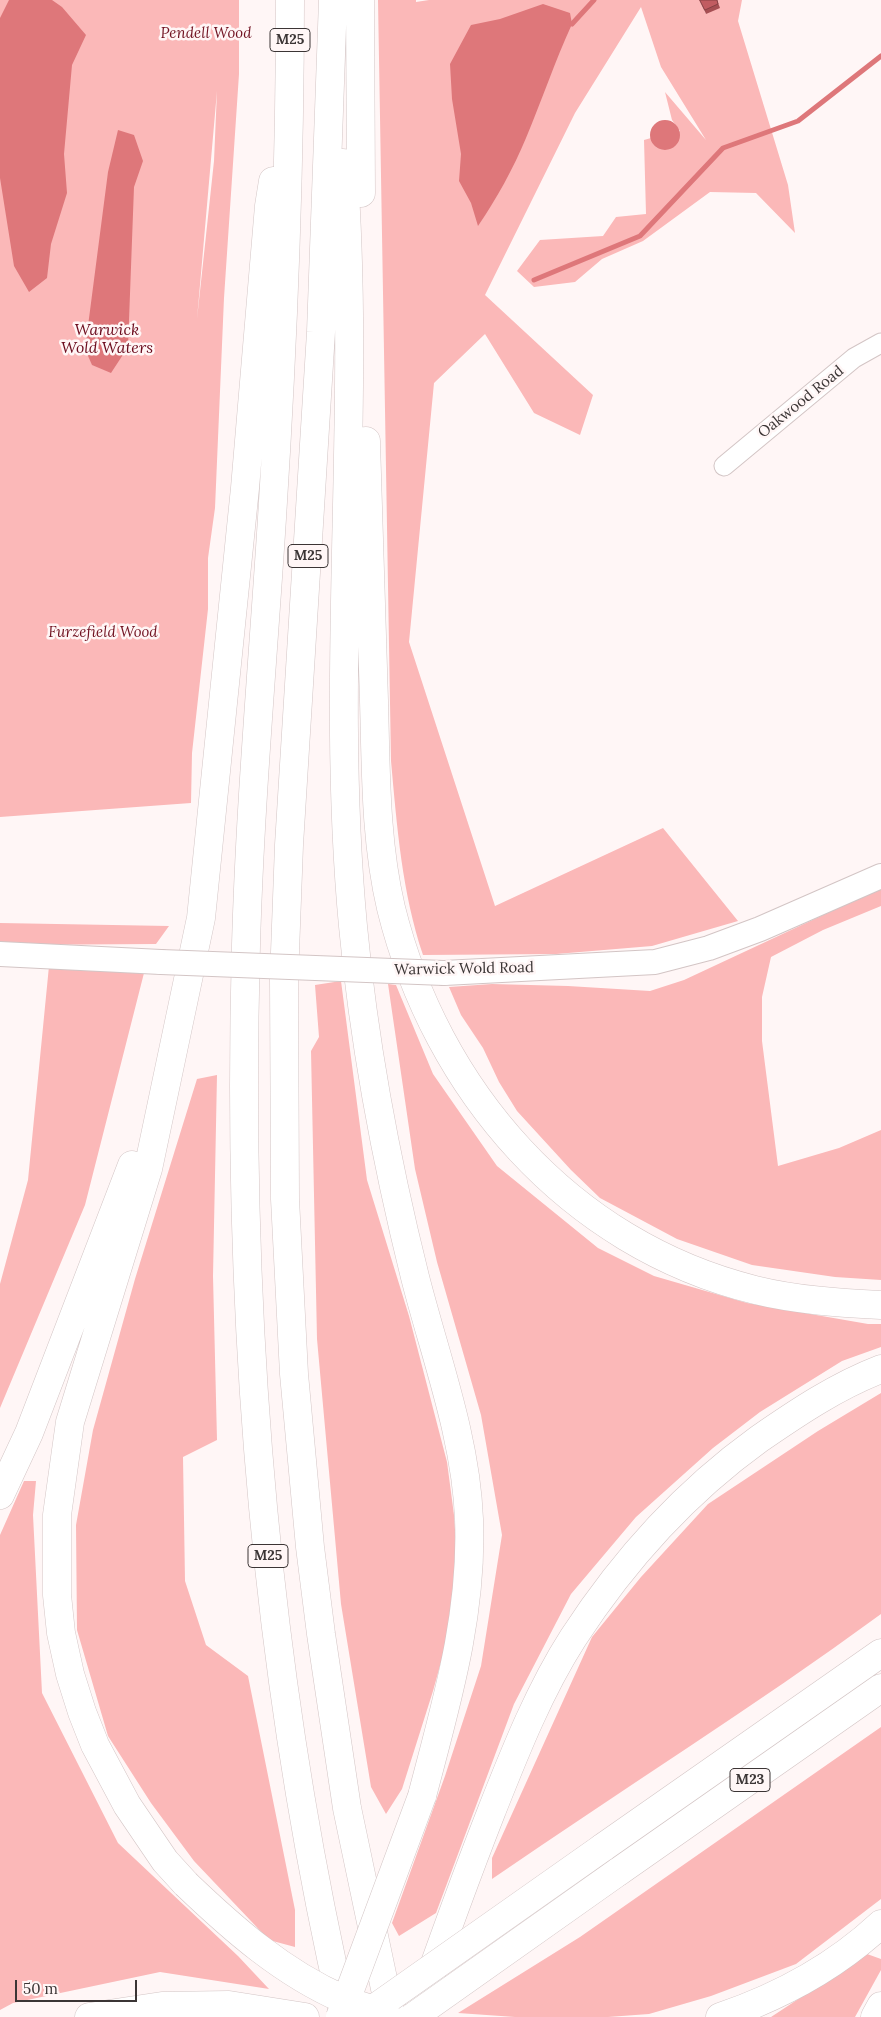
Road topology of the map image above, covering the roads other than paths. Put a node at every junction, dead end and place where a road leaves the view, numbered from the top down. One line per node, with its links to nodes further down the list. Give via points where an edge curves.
1 (290, 0): 5 (highway, M25)
2 (333, 0): 4 (highway, M25)
3 (360, 0): 11 (highway, via 366,449 379,839 391,908 418,992 457,1069 505,1135 534,1166 608,1224 690,1268 754,1290 839,1303)
4 (333, 34): 20 (highway, bridge, via 346,225 348,458 344,754 353,927 363,1015 387,1154 417,1286 451,1409 469,1515 467,1600 461,1643 422,1796); 23 (highway, M25, via 320,341 289,845 284,998 285,1199 294,1383 320,1625 348,1808)
5 (290, 81): 10 (highway, via 269,206 245,488 201,918); 21 (highway, M25, via 282,364 246,938 244,1184 251,1347 264,1524 297,1778)
6 (881, 343): 7 (street, Oakwood Road, via 854,358)
7 (724, 466)
8 (881, 876): 9 (street, Warwick Wold Road, bridge, via 760,930 655,962 444,973)
9 (0, 954)
10 (163, 1094): 13 (highway, via 131,1167 29,1433); 23 (highway, bridge, via 148,1169 70,1422 57,1515 57,1595 70,1674 95,1745 110,1775 141,1827 186,1884 235,1930 300,1975 343,1999)
11 (881, 1305)
12 (881, 1369): 24 (highway, bridge, via 806,1407 702,1484 634,1554 572,1638 507,1772)
13 (0, 1495)
14 (881, 1653): 22 (highway, M23, bridge)
15 (881, 1688): 24 (highway, M23, bridge)
16 (881, 1924): 25 (highway, via 815,1974 752,2006)
17 (881, 2006): 26 (highway)
18 (89, 2017): 19 (highway, via 162,2006 229,2005)
19 (305, 2017)
20 (340, 2017)
21 (344, 2017)
22 (362, 2017)
23 (393, 2017)
24 (414, 2017)
25 (720, 2017)
26 (875, 2017)

